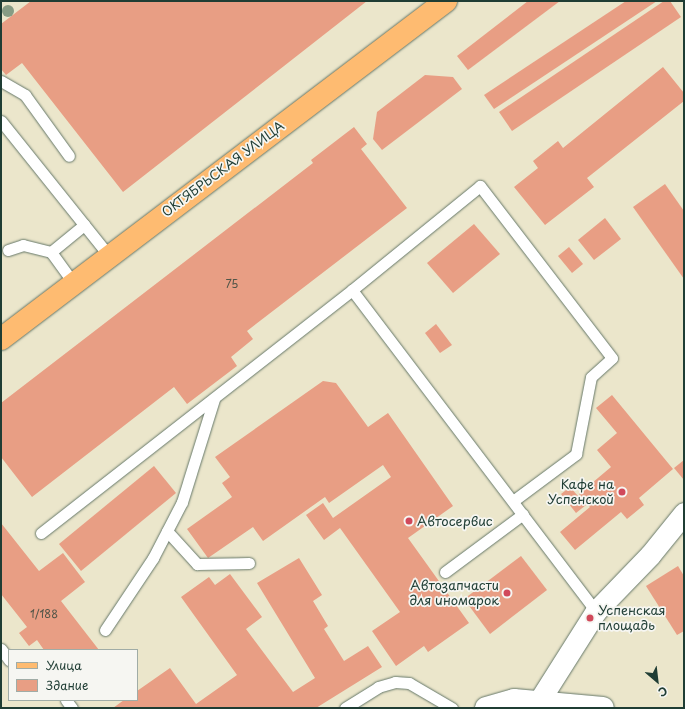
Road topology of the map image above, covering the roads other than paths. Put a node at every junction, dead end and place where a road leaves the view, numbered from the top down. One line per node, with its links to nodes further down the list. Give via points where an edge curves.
1 (446, 1): 8 (main road, ОКТЯБРЬСКАЯ УЛИЦА)
2 (1, 81): 4 (lane, via 25,95)
3 (1, 120): 5 (lane)
4 (69, 156)
5 (84, 225): 7 (lane); 8 (lane)
6 (8, 250): 7 (lane, via 23,245)
7 (51, 252): 9 (lane)
8 (109, 256): 9 (main road, ОКТЯБРЬСКАЯ УЛИЦА)
9 (73, 282): 11 (main road, ОКТЯБРЬСКАЯ УЛИЦА)
10 (352, 290): 12 (lane); 13 (lane); 13 (lane, via 480,186 612,358 591,377 576,454)
11 (1, 339)
12 (214, 399): 16 (lane, via 182,502); 17 (lane)
13 (513, 501): 15 (lane)
14 (684, 513): 20 (street, via 650,555)
15 (523, 514): 19 (lane); 20 (lane)
16 (167, 531): 18 (lane, via 197,564); 21 (lane, via 153,558)
17 (41, 533)
18 (249, 563)
19 (445, 572)
20 (596, 611): 24 (street)
21 (105, 630)
22 (1, 649): 23 (lane)
23 (8, 659)
24 (539, 700): 27 (street, via 514,700); 28 (street)
25 (345, 708): 26 (lane, via 378,687 395,682 409,683)
26 (452, 708)
27 (486, 708)
28 (603, 708)

